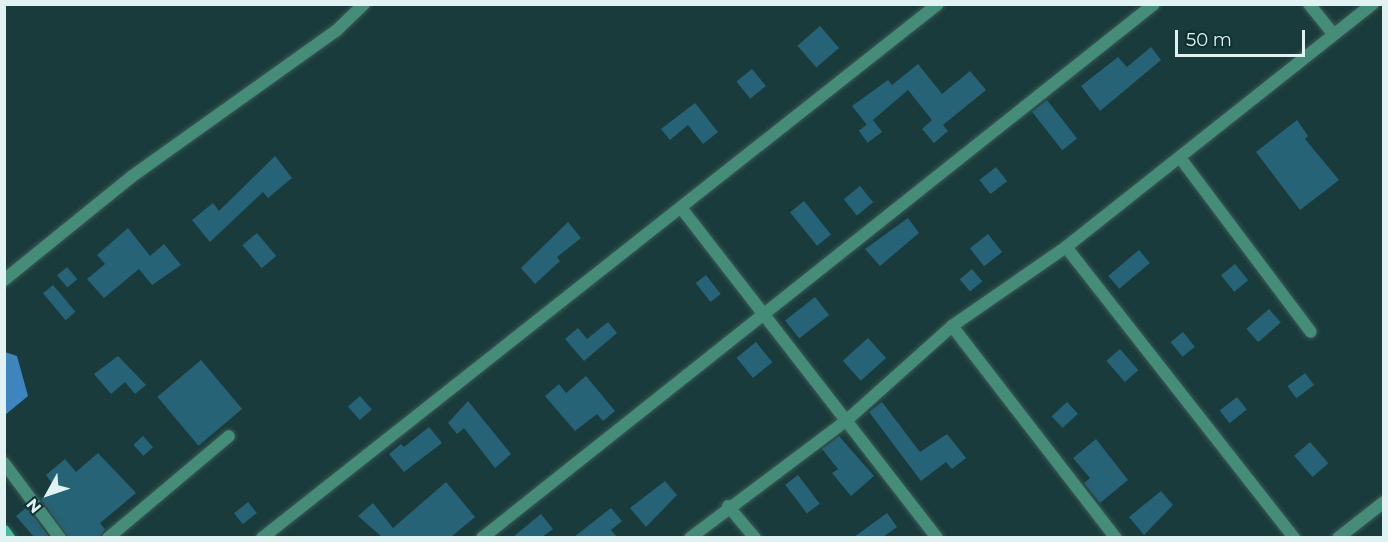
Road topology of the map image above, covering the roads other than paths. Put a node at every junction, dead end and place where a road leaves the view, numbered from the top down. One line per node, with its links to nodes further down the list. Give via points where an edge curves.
1 (364, 4): 10 (street, via 336,31 131,177)
2 (938, 4): 8 (street)
3 (1154, 4): 11 (street)
4 (1310, 4): 6 (street)
5 (1373, 4): 6 (street)
6 (1333, 34): 7 (street)
7 (1181, 159): 9 (street); 13 (street)
8 (682, 209): 11 (street); 23 (street)
9 (1066, 247): 12 (street); 29 (street)
10 (4, 280)
11 (764, 311): 14 (street); 24 (street)
12 (952, 326): 14 (street); 28 (street)
13 (1311, 332)
14 (847, 420): 18 (street); 27 (street)
15 (229, 436): 22 (street)
16 (4, 463): 21 (street)
17 (1383, 502): 30 (street)
18 (728, 506): 25 (street); 26 (street)
19 (4, 531): 20 (main road)
20 (9, 537)
21 (60, 537)
22 (108, 537)
23 (262, 537)
24 (482, 537)
25 (690, 537)
26 (755, 537)
27 (937, 537)
28 (1116, 537)
29 (1294, 537)
30 (1338, 537)

